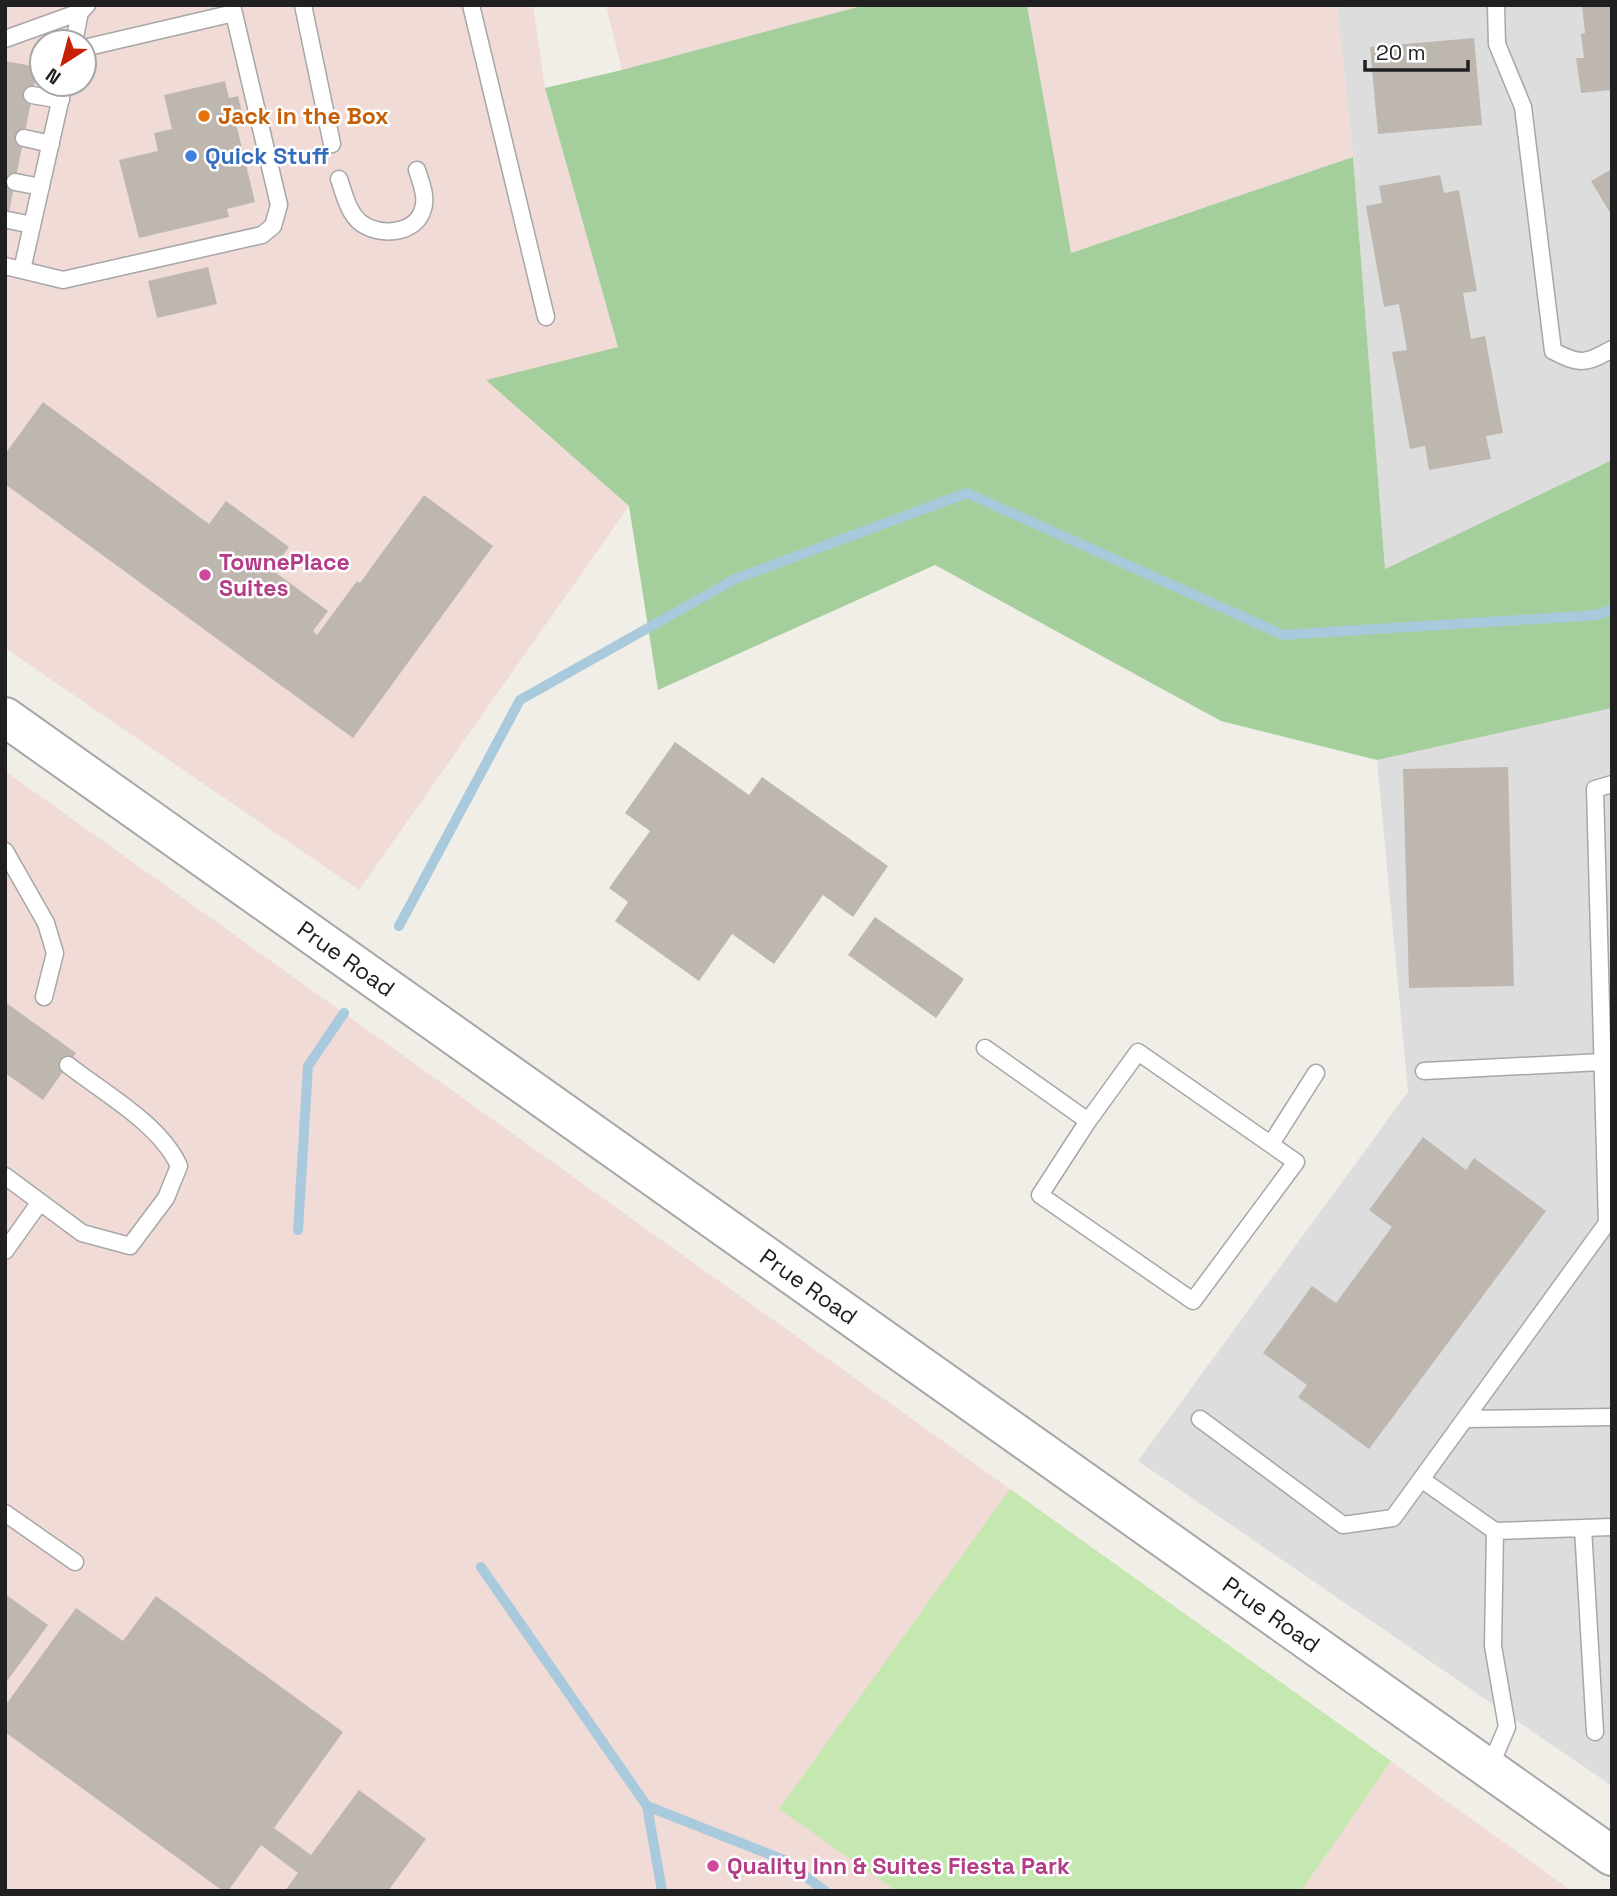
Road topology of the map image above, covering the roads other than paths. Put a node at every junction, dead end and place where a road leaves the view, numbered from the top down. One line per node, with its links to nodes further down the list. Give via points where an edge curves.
1 (303, 5): 12 (lane)
2 (471, 5): 21 (lane)
3 (1496, 5): 22 (lane, via 1497,44 1524,107 1553,351 1573,362 1591,362)
4 (84, 9): 6 (lane); 7 (lane)
5 (233, 9): 8 (lane); 20 (lane, via 279,205 273,226 262,235 63,280)
6 (78, 28)
7 (5, 39)
8 (98, 44)
9 (62, 98): 11 (lane)
10 (24, 138): 11 (lane)
11 (51, 144): 16 (lane)
12 (332, 144)
13 (417, 170): 14 (lane, via 425,194 422,214 407,229 389,232 360,222)
14 (339, 179)
15 (15, 182): 16 (lane)
16 (41, 187): 18 (lane)
17 (8, 220): 18 (lane)
18 (32, 225): 20 (lane)
19 (5, 266): 20 (lane)
20 (22, 270)
21 (546, 317)
22 (1612, 349)
23 (5, 717): 47 (street, Prue Road)
24 (1612, 785): 28 (lane, via 1595,789)
25 (5, 851): 26 (lane, via 46,923 55,953)
26 (44, 997)
27 (985, 1048): 32 (lane)
28 (1602, 1062): 30 (lane); 39 (lane, via 1607,1223)
29 (68, 1065): 35 (lane, via 156,1132 172,1149 179,1166 166,1198 130,1246 82,1233)
30 (1424, 1071)
31 (1316, 1073): 33 (lane)
32 (1088, 1121): 33 (lane, via 1138,1052); 33 (lane, via 1040,1195 1193,1301 1296,1162)
33 (1270, 1144)
34 (5, 1176): 35 (lane)
35 (40, 1202): 36 (lane)
36 (5, 1251)
37 (1612, 1417): 39 (lane)
38 (1200, 1419): 40 (lane, via 1343,1525 1393,1518)
39 (1465, 1419): 40 (lane)
40 (1421, 1479): 44 (lane)
41 (5, 1513): 45 (lane)
42 (1612, 1527): 43 (lane)
43 (1583, 1528): 44 (lane); 46 (lane)
44 (1495, 1531): 47 (lane, via 1493,1646 1507,1727)
45 (75, 1562)
46 (1595, 1731)
47 (1489, 1769): 48 (street, Prue Road)
48 (1612, 1856)

